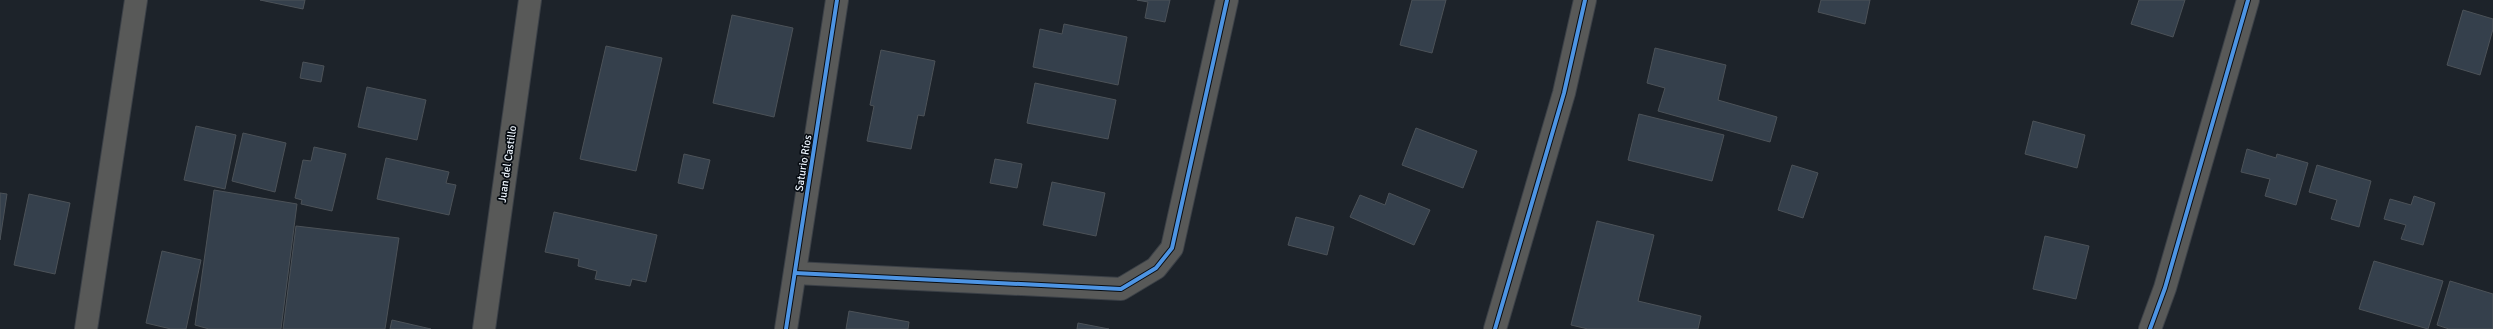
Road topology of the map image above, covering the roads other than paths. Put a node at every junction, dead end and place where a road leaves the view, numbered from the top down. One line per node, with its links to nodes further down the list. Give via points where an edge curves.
1 (136, 0): 8 (street)
2 (530, 0): 9 (street, Juan del Castillo)
3 (837, 0): 7 (street, Saturio Ríos)
4 (1227, 0): 7 (street, via 1172,248 1156,268 1121,289)
5 (1585, 0): 11 (street, via 1564,93)
6 (2248, 0): 12 (street, via 2165,288)
7 (795, 272): 10 (street, Saturio Ríos)
8 (86, 329)
9 (484, 329)
10 (786, 329)
11 (1495, 329)
12 (2150, 329)

